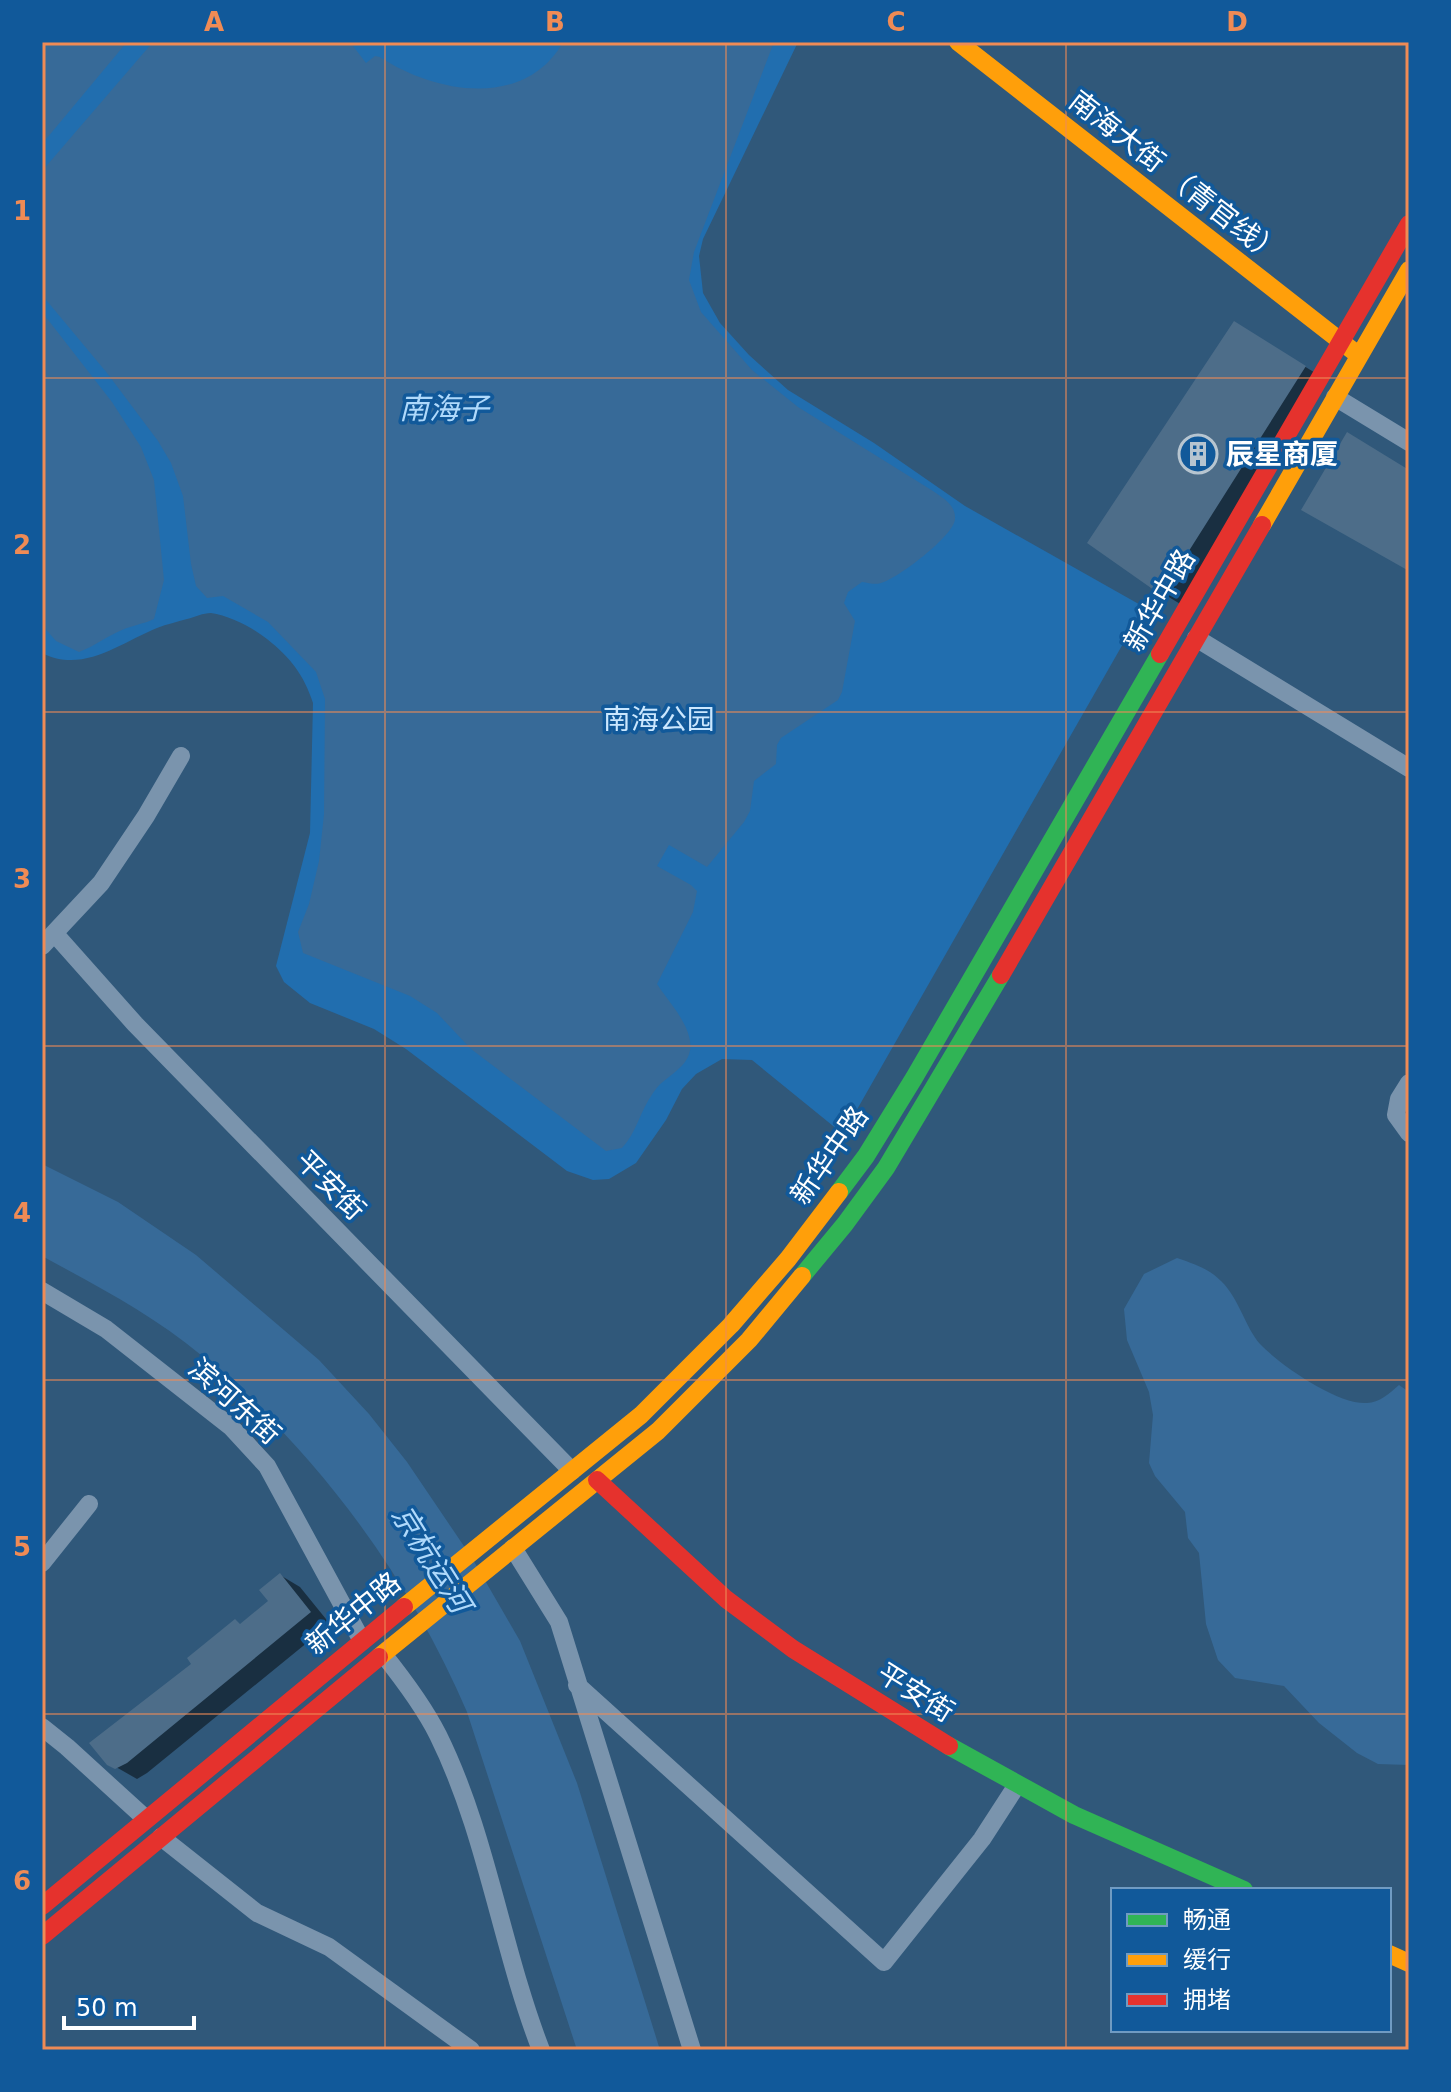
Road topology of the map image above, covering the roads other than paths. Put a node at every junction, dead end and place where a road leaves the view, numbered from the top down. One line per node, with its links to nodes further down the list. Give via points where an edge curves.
1 (958, 42): 4 (main road, 南海大街 （青官线）)
2 (1409, 224): 4 (main road, 新华中路)
3 (1409, 270): 5 (main road, 新华中路)
4 (1341, 341): 5 (main road, 南海大街 （青官线）); 15 (main road, 新华中路, via 866,1156 731,1325 641,1415)
5 (1359, 356): 6 (main road, 新华中路)
6 (1335, 397): 7 (street); 8 (main road, 新华中路)
7 (1409, 442)
8 (1196, 638): 10 (street); 16 (main road, 新华中路, via 886,1168 739,1350 658,1431)
9 (181, 756): 11 (street, 平安街, via 101,883)
10 (1409, 768)
11 (49, 940): 15 (street, 平安街)
12 (1409, 1083): 13 (street, via 1396,1115)
13 (1409, 1133)
14 (42, 1291): 20 (street, 滨河东街, via 118,1338 231,1427 267,1466)
15 (572, 1471): 20 (main road, 新华中路)
16 (597, 1480): 18 (main road, 新华中路); 24 (main road, 平安街, via 762,1627)
17 (89, 1504): 19 (street)
18 (513, 1548): 21 (main road, 新华中路); 22 (street, via 559,1622)
19 (42, 1563)
20 (362, 1641): 25 (main road, 新华中路)
21 (383, 1654): 26 (main road, 新华中路); 31 (street, via 437,1733 467,1804)
22 (577, 1685): 24 (street, via 884,1962 982,1839); 32 (street)
23 (42, 1727): 25 (street)
24 (1017, 1785): 27 (main road, 平安街)
25 (146, 1819): 28 (main road, 新华中路)
26 (161, 1837): 29 (main road, 新华中路); 30 (street, via 257,1913 329,1947)
27 (1239, 1888)
28 (42, 1906)
29 (42, 1936)
30 (471, 2050)
31 (541, 2050)
32 (692, 2050)

